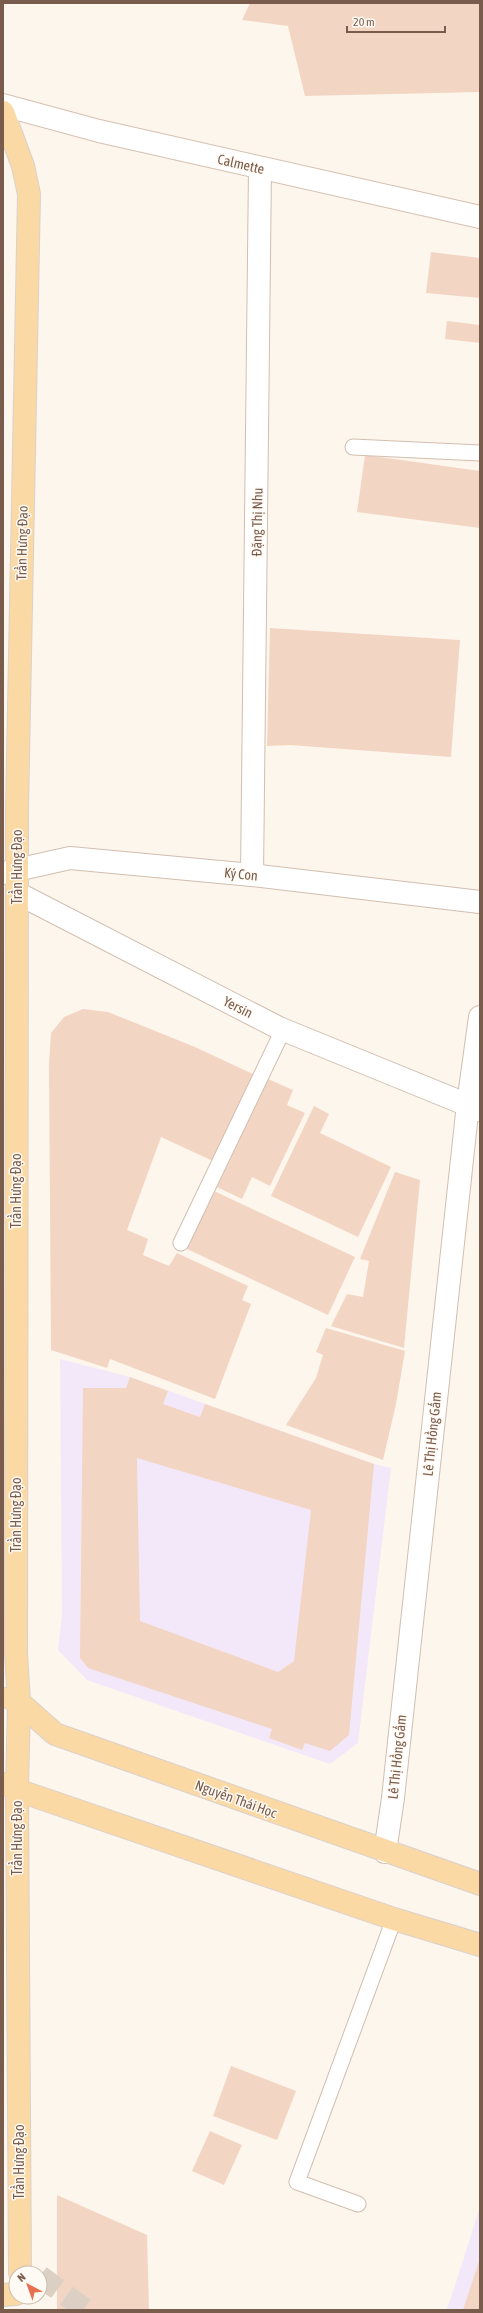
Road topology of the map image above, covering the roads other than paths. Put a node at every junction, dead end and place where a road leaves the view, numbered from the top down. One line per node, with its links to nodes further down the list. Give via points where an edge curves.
1 (3, 105): 3 (street, Calmette, via 99,132)
2 (3, 112): 7 (main road, Trần Hưng Đạo, via 23,166 29,194)
3 (260, 168): 4 (street, Calmette); 8 (street, Ðặng Thị Nhu)
4 (480, 217)
5 (353, 447): 6 (lane)
6 (480, 453)
7 (10, 871): 8 (street, Ký Con, via 70,858); 9 (main road, Trần Hưng Đạo)
8 (252, 875): 10 (street, Ký Con)
9 (10, 890): 12 (street, Yersin); 13 (main road, Trần Hưng Đạo)
10 (480, 902)
11 (480, 1017): 14 (street, Lê Thị Hồng Gấm)
12 (284, 1030): 14 (street, Yersin); 15 (lane)
13 (10, 1075): 16 (main road, Trần Hưng Đạo)
14 (474, 1107): 20 (street, Lê Thị Hồng Gấm)
15 (181, 1243)
16 (9, 1352): 17 (main road, Trần Hưng Đạo)
17 (9, 1512): 18 (main road, Trần Hưng Đạo, via 16,1654)
18 (11, 1698): 19 (main road, Trần Hưng Đạo); 20 (main road, Nguyễn Thái Học, via 55,1734)
19 (10, 1786): 22 (main road); 24 (main road, Trần Hưng Đạo)
20 (385, 1852): 21 (main road, Nguyễn Thái Học)
21 (480, 1884)
22 (394, 1919): 23 (main road); 25 (lane, via 298,2182)
23 (480, 1945)
24 (11, 2039): 26 (main road, Trần Hưng Đạo)
25 (358, 2204)
26 (20, 2265)

